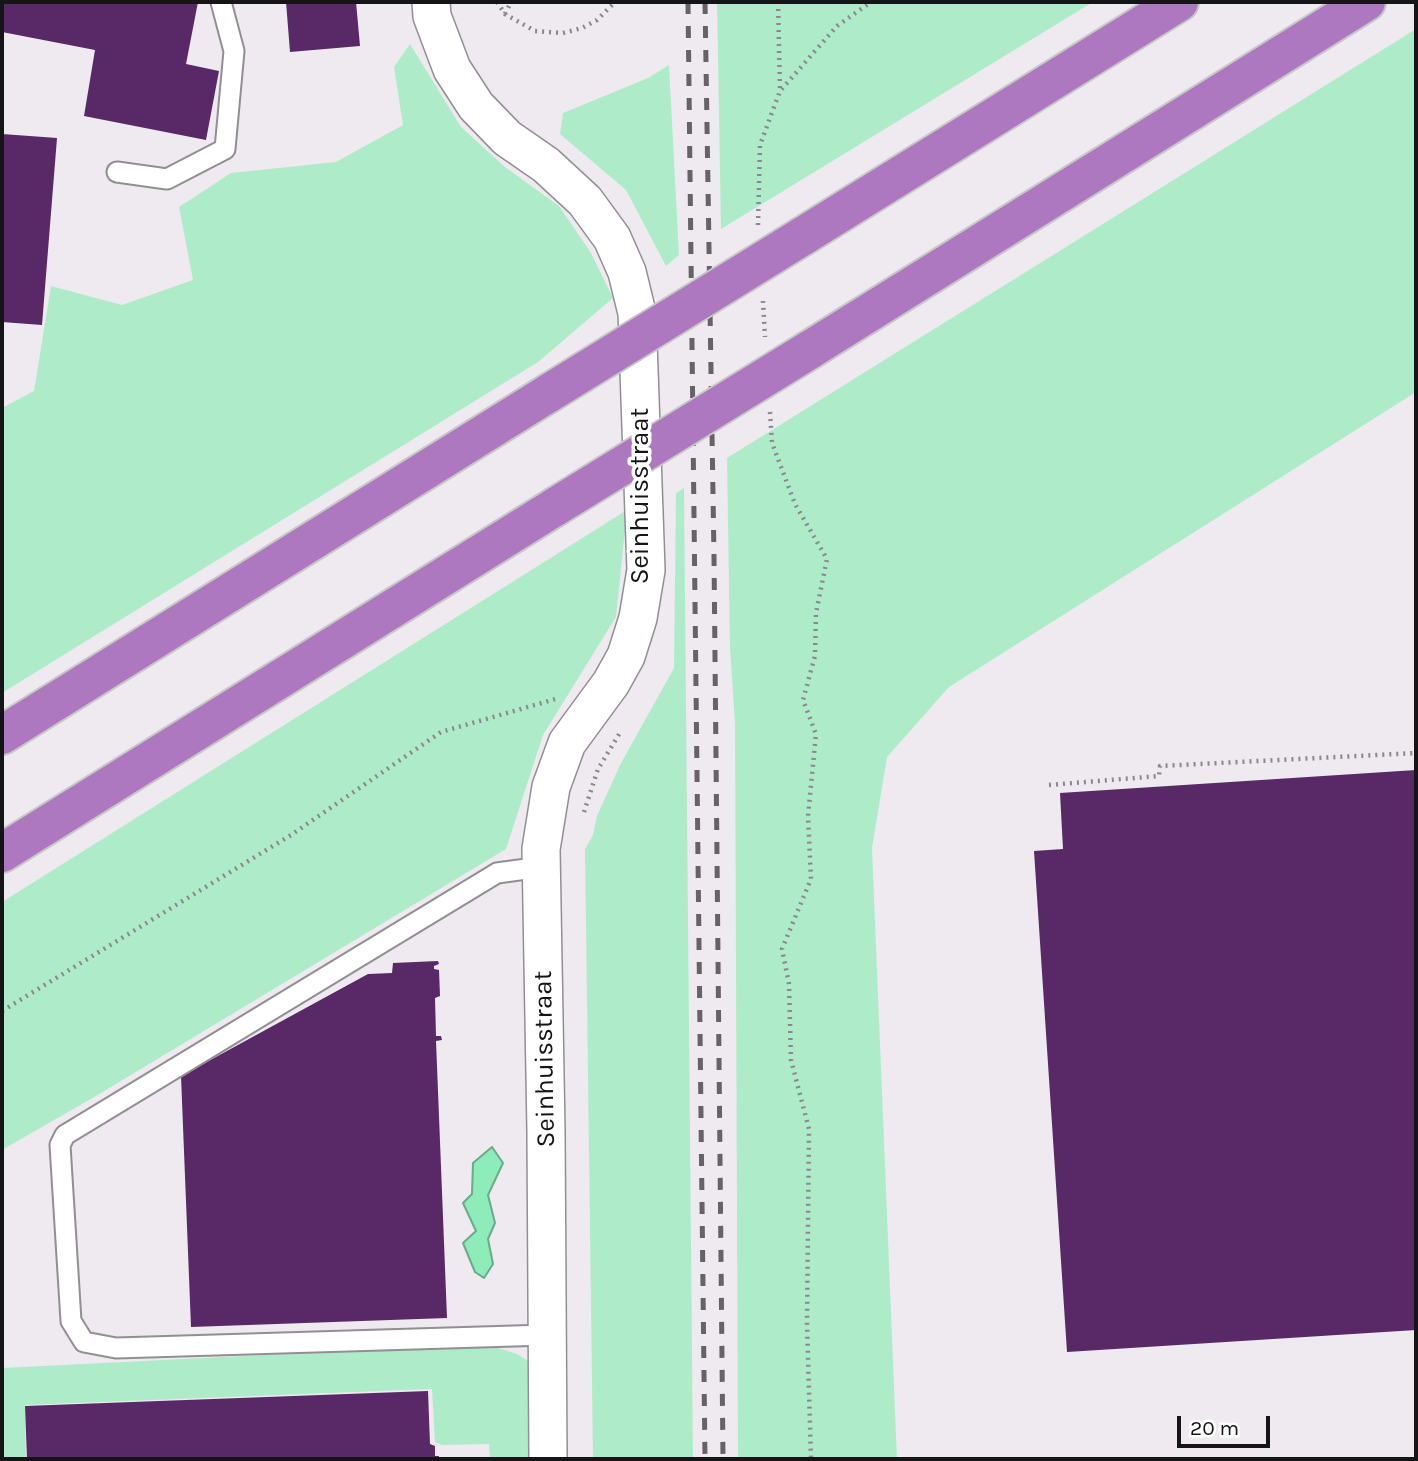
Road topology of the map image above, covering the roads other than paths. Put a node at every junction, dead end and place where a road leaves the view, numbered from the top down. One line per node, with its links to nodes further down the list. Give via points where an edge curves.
1 (221, 2): 5 (lane, via 234,51 225,149 167,179)
2 (431, 2): 8 (street, Seinhuisstraat, via 452,69 476,106 507,138 546,165 585,201 612,238 637,313 646,570 626,656 567,743 551,787)
3 (1179, 2): 6 (highway, bridge)
4 (1366, 2): 7 (highway, bridge)
5 (117, 172)
6 (2, 735)
7 (2, 853)
8 (541, 867): 9 (street, Seinhuisstraat); 9 (lane, via 497,873 65,1136 60,1145 71,1321 84,1342 116,1348)
9 (547, 1335): 10 (street, Seinhuisstraat)
10 (548, 1459)

